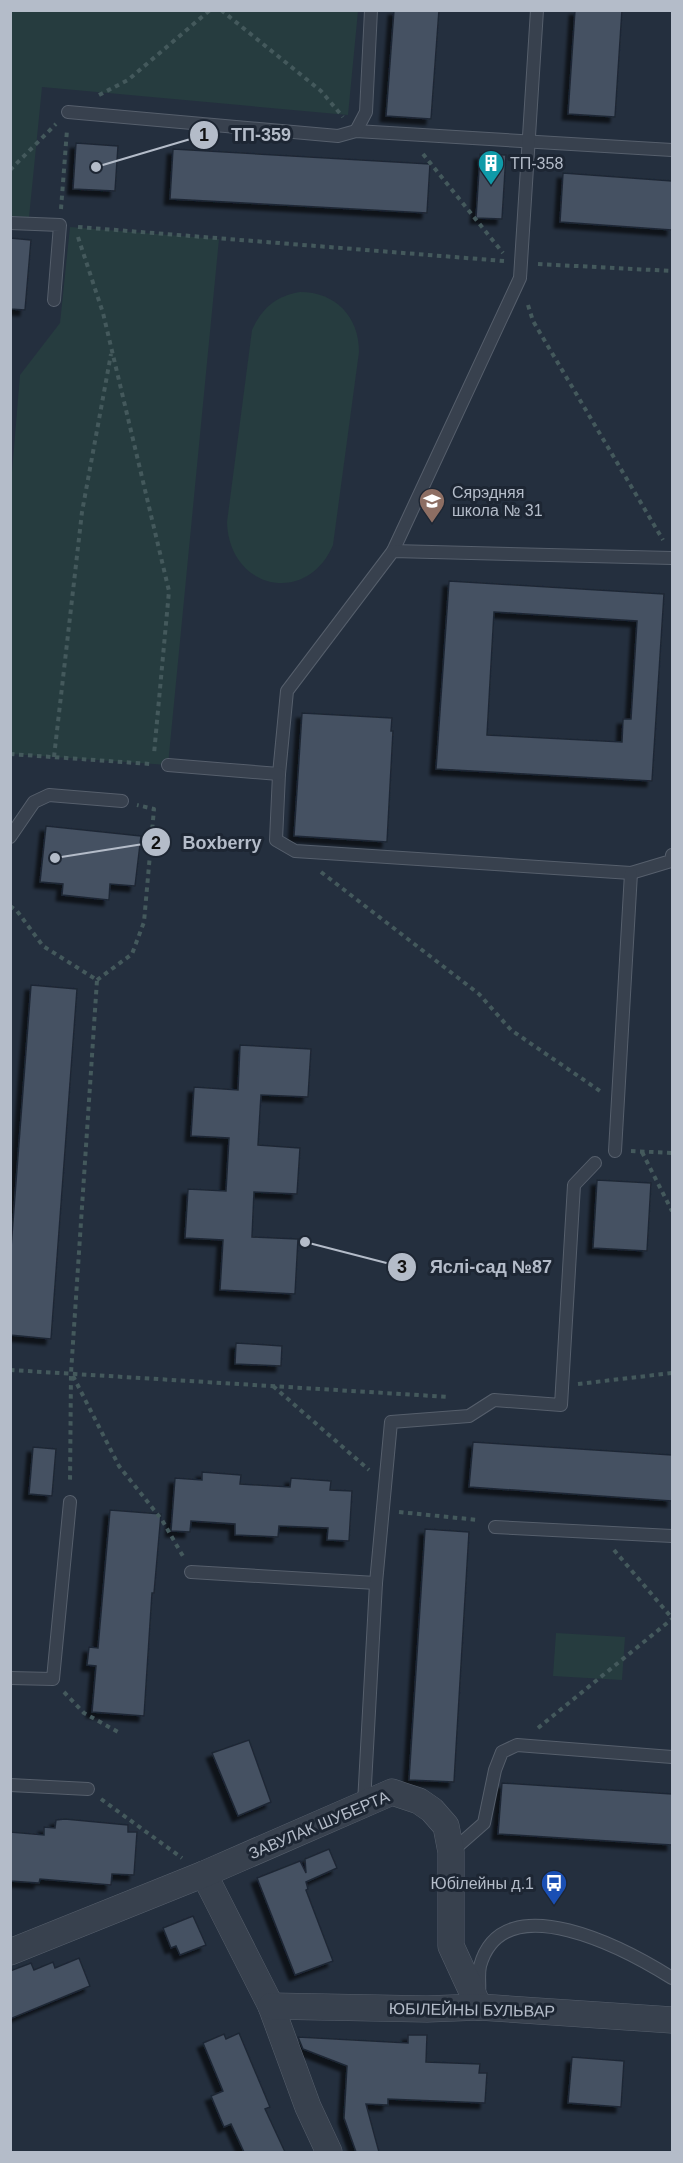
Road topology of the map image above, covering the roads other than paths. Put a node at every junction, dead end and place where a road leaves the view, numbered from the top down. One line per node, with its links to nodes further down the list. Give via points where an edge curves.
1 (371, 10): 4 (lane, via 366,112)
2 (537, 10): 5 (lane)
3 (68, 112): 4 (lane, via 338,136)
4 (356, 131): 5 (lane)
5 (528, 142): 6 (lane); 9 (lane, via 520,278)
6 (672, 150)
7 (10, 223): 8 (lane, via 60,225)
8 (54, 300)
9 (393, 551): 10 (lane); 12 (lane, via 287,691)
10 (672, 558)
11 (168, 765): 12 (lane)
12 (279, 774): 16 (lane, via 276,840 295,851)
13 (122, 801): 14 (lane, via 49,795 34,802)
14 (10, 837)
15 (672, 855): 16 (lane, via 671,861)
16 (631, 873): 17 (lane)
17 (615, 1151)
18 (595, 1163): 23 (lane, via 574,1185 561,1406 495,1400 469,1416 392,1422)
19 (70, 1502): 24 (lane, via 53,1679)
20 (495, 1527): 21 (lane)
21 (672, 1536)
22 (191, 1572): 23 (lane)
23 (376, 1583): 28 (lane)
24 (10, 1678)
25 (672, 1757): 29 (lane, via 517,1745 502,1752 484,1823)
26 (10, 1785): 27 (lane)
27 (88, 1789)
28 (364, 1803): 29 (street, ЗАВУЛАК ШУБЕРТА, via 392,1792 419,1801 446,1826); 30 (street, ЗАВУЛАК ШУБЕРТА)
29 (451, 1852): 34 (street, ЗАВУЛАК ШУБЕРТА, via 451,1946)
30 (204, 1874): 31 (street, ЗАВУЛАК ШУБЕРТА); 33 (street)
31 (10, 1952)
32 (672, 1978): 34 (lane, via 582,1933 552,1926 529,1926 508,1931 490,1945 480,1967)
33 (271, 2006): 34 (street, ЮБІЛЕЙНЫ БУЛЬВАР); 36 (street)
34 (479, 2007): 35 (street, ЮБІЛЕЙНЫ БУЛЬВАР)
35 (672, 2020)
36 (329, 2152)

